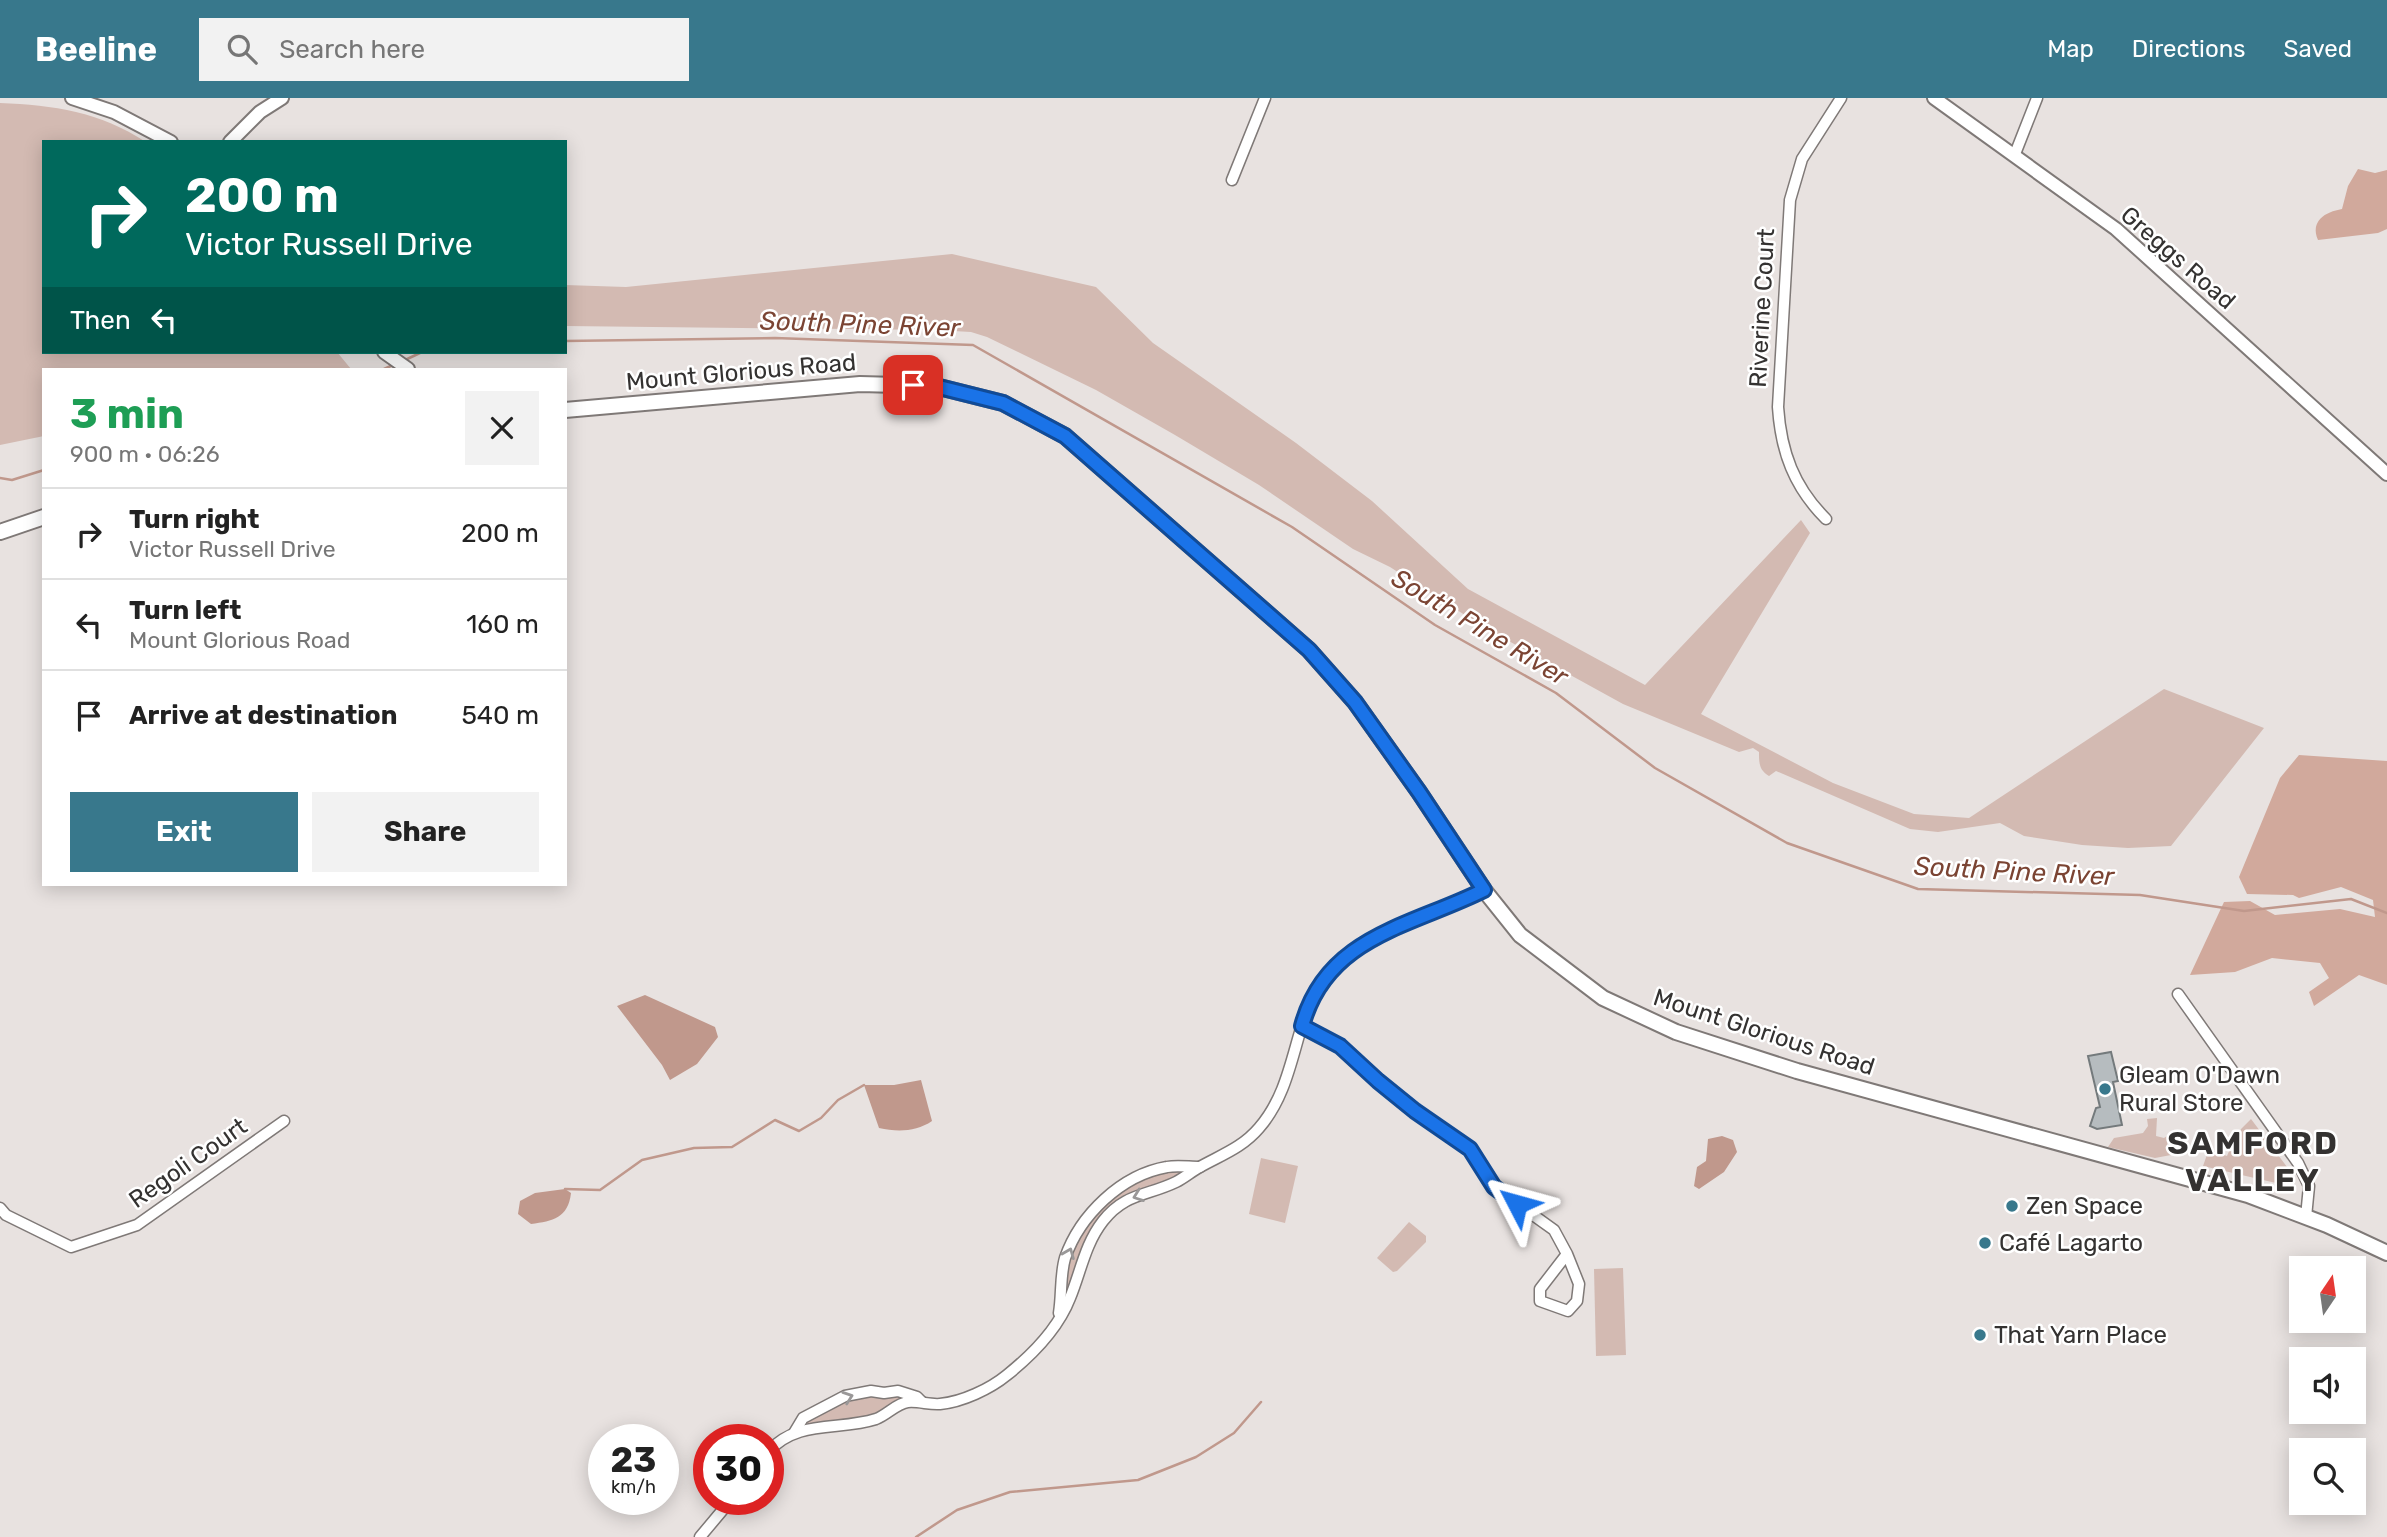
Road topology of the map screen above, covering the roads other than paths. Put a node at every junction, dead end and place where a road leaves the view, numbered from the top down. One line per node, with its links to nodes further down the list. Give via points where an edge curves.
1 (72, 98): 7 (street)
2 (282, 98): 8 (street, via 260,111)
3 (1265, 98): 10 (street)
4 (1841, 98): 16 (street, Riverine Court, via 1802,159 1790,200 1778,407 1780,438 1790,468 1801,490)
5 (1934, 98): 9 (street, Greggs Road)
6 (2037, 98): 9 (street)
7 (167, 140)
8 (232, 140)
9 (2015, 154): 14 (street, Greggs Road, via 2116,229)
10 (1232, 180)
11 (387, 354): 12 (street)
12 (407, 368)
13 (567, 410): 18 (main road, Mount Glorious Road, via 860,384 935,386 1003,403 1065,436 1309,650 1355,702)
14 (2383, 471)
15 (42, 518): 17 (main road)
16 (1826, 519)
17 (0, 531)
18 (1484, 890): 20 (street, via 1447,909 1406,922 1343,957 1314,992); 24 (main road, Mount Glorious Road, via 1520,935 1603,998 1675,1032 1797,1071 2248,1195)
19 (2178, 994): 24 (street, via 2298,1163 2309,1186)
20 (1302, 1026): 22 (street, via 1278,1100 1259,1128 1233,1152); 28 (street, via 1340,1046 1415,1111 1470,1149 1494,1187 1554,1230)
21 (284, 1121): 23 (street, Regoli Court, via 137,1224 71,1247)
22 (1200, 1167): 25 (street, via 1167,1167 1124,1184); 26 (street, one-way to 26, via 1176,1182 1120,1202)
23 (0, 1208)
24 (2306, 1217): 27 (main road, Mount Glorious Road)
25 (1083, 1223): 26 (street); 29 (street, one-way to 25, via 1066,1257)
26 (1095, 1233): 29 (street)
27 (2387, 1253)
28 (1567, 1254): 28 (street, via 1578,1284 1577,1301 1568,1311 1540,1301 1540,1289)
29 (1058, 1320): 30 (street, via 1005,1378 970,1396)
30 (922, 1403): 31 (street, via 906,1402 878,1418 843,1427 816,1426); 31 (street, one-way to 30, via 803,1418 845,1396 898,1391)
31 (793, 1433): 32 (street)
32 (784, 1440)
33 (719, 1515): 34 (street)
34 (701, 1537)

